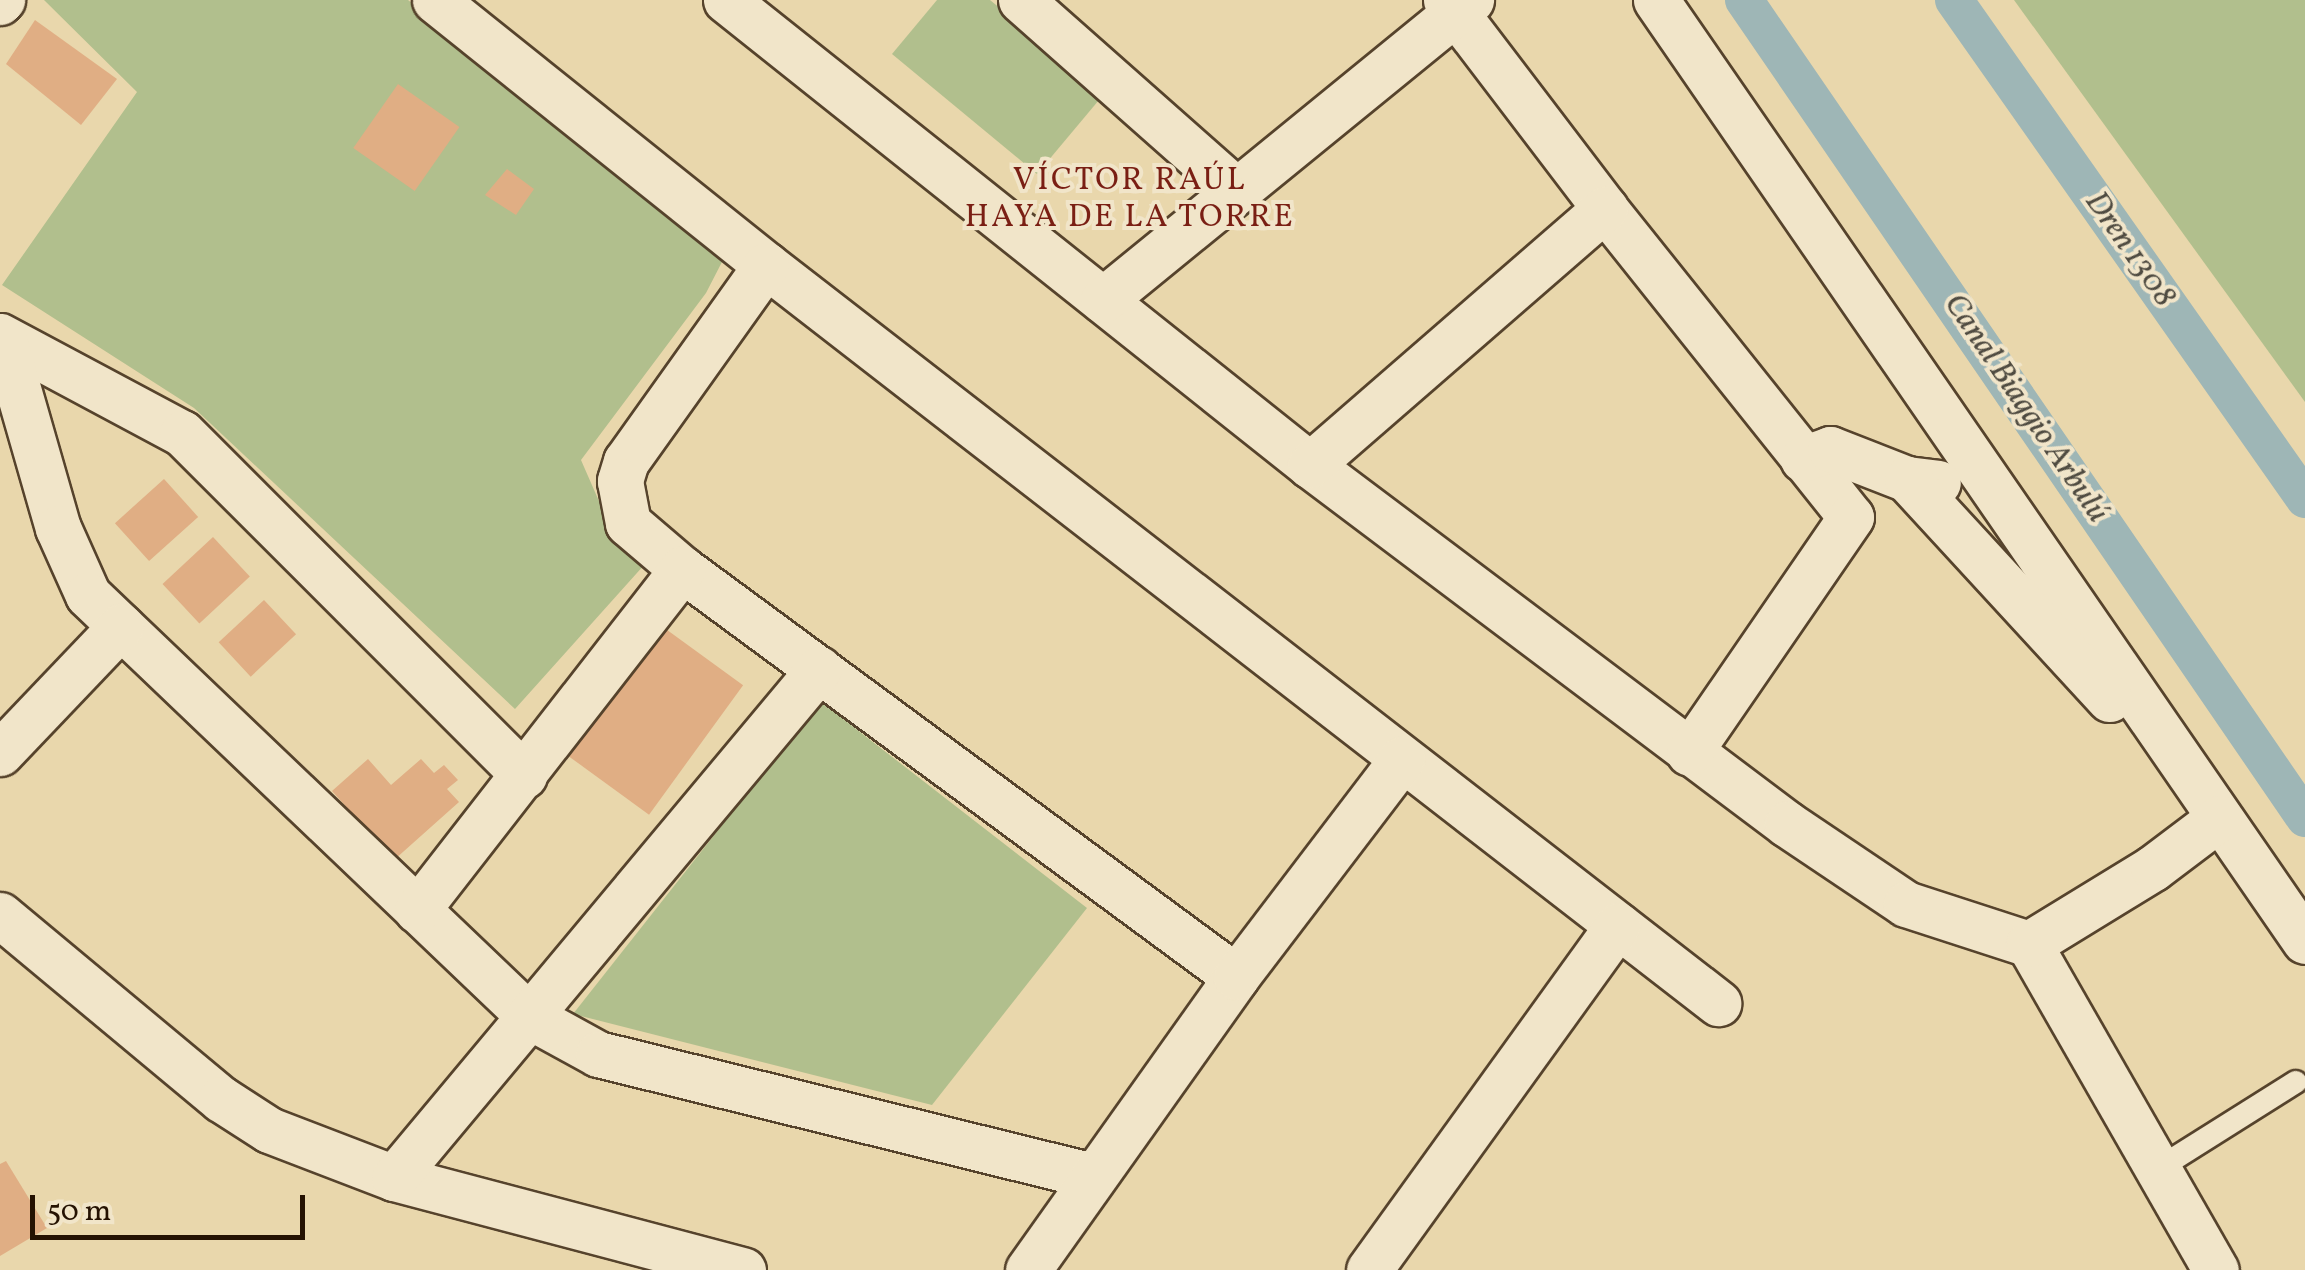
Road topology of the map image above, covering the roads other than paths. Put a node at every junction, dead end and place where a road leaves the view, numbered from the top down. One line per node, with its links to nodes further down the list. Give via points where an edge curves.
1 (434, 0): 9 (street)
2 (726, 0): 6 (street)
3 (1021, 0): 7 (street)
4 (1656, 0): 15 (street)
5 (1457, 4): 7 (street); 8 (street)
6 (778, 17): 10 (street)
7 (1237, 191): 10 (street)
8 (1605, 208): 12 (street); 13 (street)
9 (766, 265): 16 (street, via 626,462 620,482 628,523); 21 (street)
10 (1103, 300): 13 (street)
11 (2, 338): 17 (street, via 58,528 88,595); 22 (street, via 182,433)
12 (1802, 459): 14 (street, via 1830,449); 19 (street, via 1851,517)
13 (1310, 465): 19 (street)
14 (1907, 480): 15 (street); 23 (street)
15 (1992, 488): 23 (street)
16 (682, 568): 18 (street); 22 (street)
17 (121, 626): 20 (street); 25 (street)
18 (819, 669): 30 (street); 32 (street)
19 (1689, 752): 29 (street, via 1906,904)
20 (0, 753)
21 (1402, 759): 27 (street); 30 (street)
22 (524, 775): 25 (street)
23 (2188, 776): 24 (street)
24 (2219, 818): 28 (street); 29 (street, via 2153,868)
25 (417, 910): 32 (street)
26 (0, 915): 36 (street, via 221,1099 268,1130)
27 (1618, 925): 31 (street); 39 (street)
28 (2305, 941)
29 (2029, 944): 34 (street)
30 (1236, 977): 35 (street)
31 (1718, 1004)
32 (529, 1016): 35 (street, via 598,1054); 36 (street)
33 (2296, 1082): 34 (lane)
34 (2156, 1170): 40 (street)
35 (1093, 1176): 38 (street)
36 (394, 1178): 37 (street)
37 (743, 1270)
38 (1028, 1270)
39 (1369, 1270)
40 (2216, 1270)

